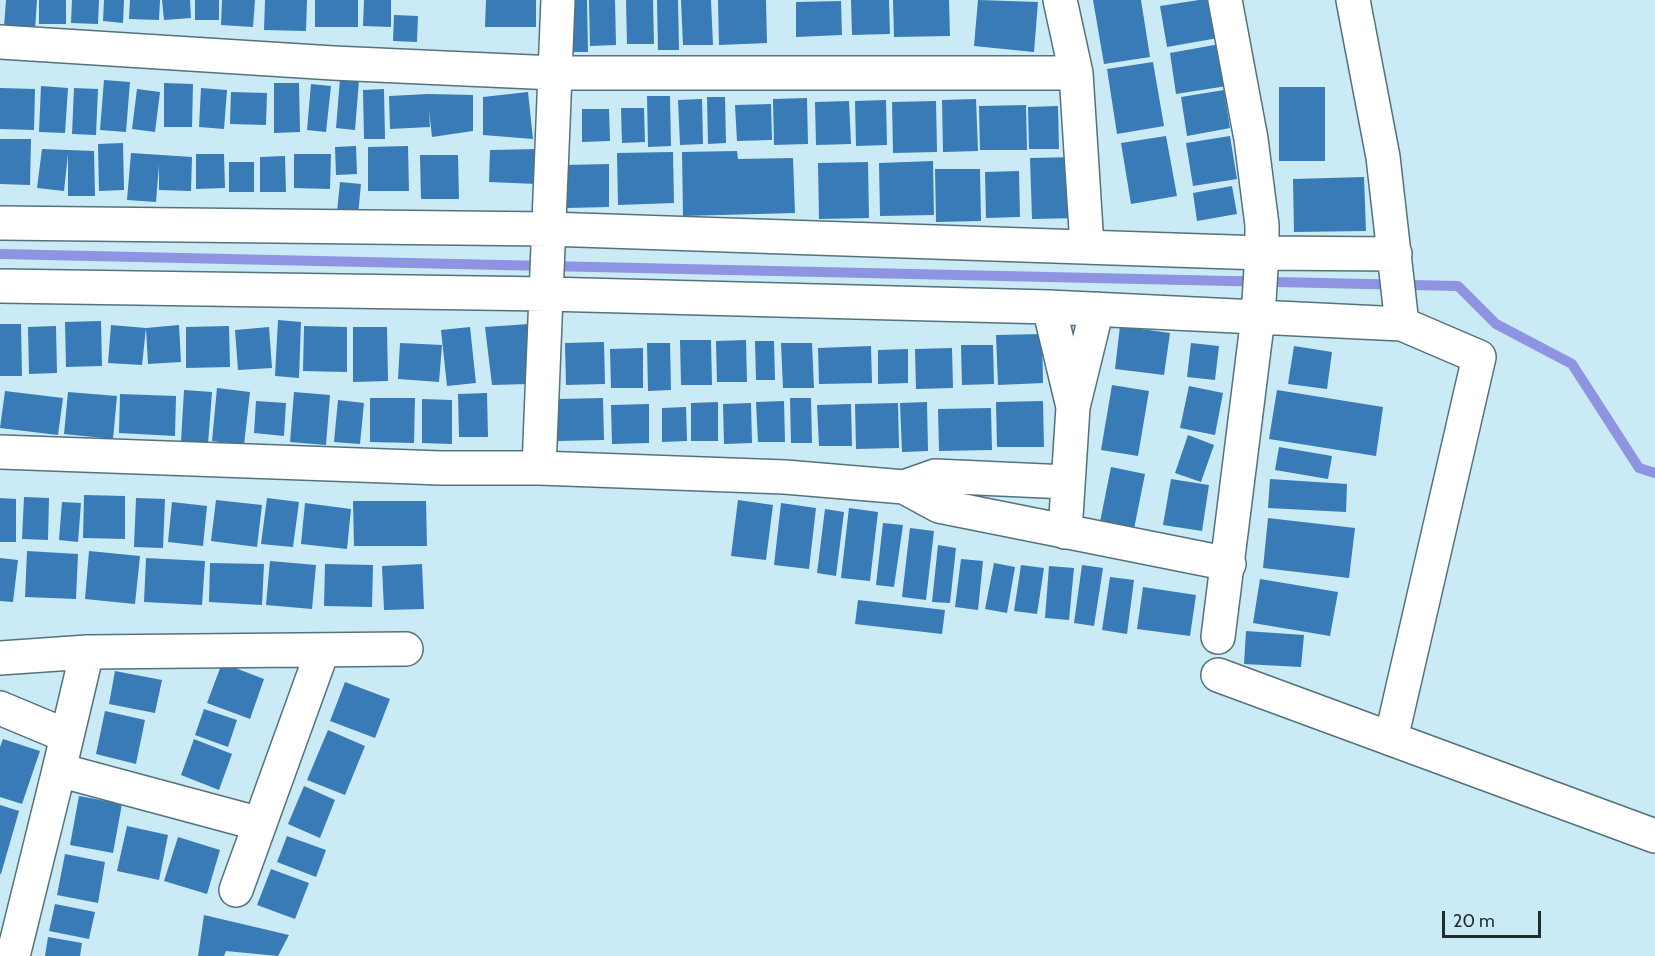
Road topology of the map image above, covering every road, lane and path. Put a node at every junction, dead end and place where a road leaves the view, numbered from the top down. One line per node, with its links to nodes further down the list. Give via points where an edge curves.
1 (558, 0): 7 (street)
2 (1060, 0): 6 (street)
3 (1225, 0): 11 (street, via 1251,139)
4 (1353, 0): 12 (street, via 1383,157)
5 (0, 42): 7 (street)
6 (1076, 72): 7 (street); 10 (street)
7 (555, 73): 9 (street)
8 (0, 223): 9 (street)
9 (548, 229): 10 (street); 14 (street)
10 (1088, 246): 11 (street)
11 (1262, 253): 12 (street); 17 (street)
12 (1395, 254): 18 (street)
13 (0, 286): 14 (street)
14 (546, 294): 15 (street); 21 (street)
15 (1049, 307): 16 (street); 19 (street)
16 (1097, 309): 17 (street); 19 (street)
17 (1258, 317): 18 (street); 25 (street)
18 (1402, 324): 34 (street, via 1479,357)
19 (1073, 407): 22 (street)
20 (0, 452): 21 (street)
21 (539, 468): 23 (street, via 785,477)
22 (1067, 482): 23 (street, via 935,476); 24 (street)
23 (904, 487): 24 (street, via 939,506)
24 (1065, 532): 25 (street)
25 (1229, 564): 26 (street)
26 (1218, 637)
27 (406, 649): 29 (street)
28 (87, 652): 29 (street); 30 (street); 33 (street)
29 (322, 652): 36 (street)
30 (0, 658)
31 (1218, 675): 34 (street)
32 (0, 708): 33 (street)
33 (67, 736): 35 (street)
34 (1391, 739): 37 (street)
35 (59, 770): 36 (street); 39 (street)
36 (260, 824): 38 (street)
37 (1655, 836)
38 (236, 890)
39 (12, 907): 40 (street)
40 (13, 956)

